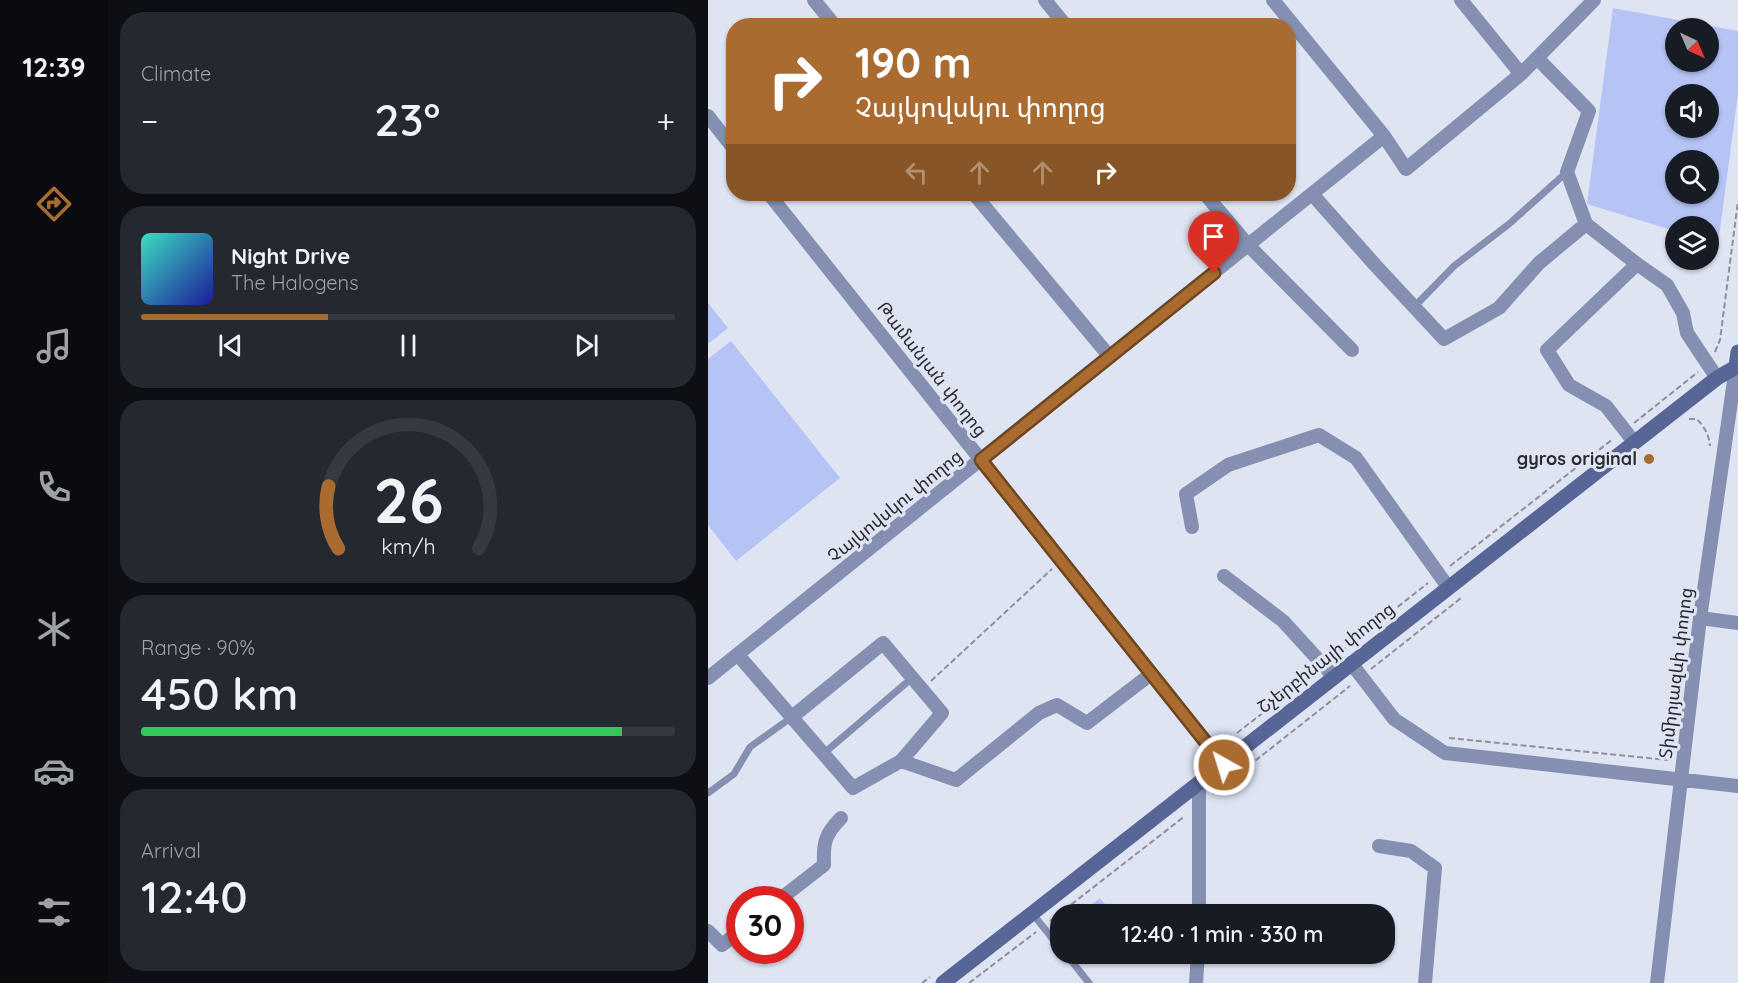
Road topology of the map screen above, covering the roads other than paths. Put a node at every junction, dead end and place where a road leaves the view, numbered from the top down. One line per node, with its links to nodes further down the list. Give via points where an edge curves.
1 (814, 0): 6 (street)
2 (1045, 0): 7 (street)
3 (1273, 0): 8 (street)
4 (1461, 0): 11 (street)
5 (1594, 0): 10 (street)
6 (829, 18)
7 (1060, 18)
8 (1288, 18)
9 (1296, 28): 13 (street)
10 (1537, 58): 11 (street); 15 (street, via 1589,111)
11 (1521, 74): 13 (street, via 1406,169)
12 (708, 116): 14 (street)
13 (1384, 136): 16 (street, Չայկովսկու փողոց)
14 (726, 139)
15 (1567, 172): 20 (street); 23 (lane, via 1454,266)
16 (1312, 194): 21 (street, Չայկովսկու փողոց); 23 (street)
17 (775, 201): 29 (street, Թամանյան փողոց)
18 (980, 201): 25 (street)
19 (1211, 201): 21 (street)
20 (1586, 224): 22 (street); 23 (street, via 1539,262 1500,308 1444,339)
21 (1248, 245): 24 (street); 25 (street, Չայկովսկու փողոց)
22 (1637, 264): 27 (street, via 1667,285 1683,313 1686,333); 28 (street, via 1547,350 1569,385 1606,406)
23 (1414, 307)
24 (1352, 350)
25 (1110, 357): 29 (street, Չայկովսկու փողոց)
26 (1737, 360): 27 (street, Շչերբինայի փողոց); 33 (street, Տիմիրյազևի փողոց)
27 (1717, 378): 28 (street, Շչերբինայի փողոց)
28 (1630, 436): 32 (street, Շչերբինայի փողոց)
29 (981, 460): 35 (street, Չայկովսկու փողոց); 38 (street, Թամանյան փողոց)
30 (1192, 527): 32 (street, via 1186,494 1228,465 1319,435 1356,458)
31 (1224, 576): 37 (street, via 1283,621)
32 (1444, 580): 36 (street, Շչերբինայի փողոց)
33 (1700, 618): 34 (street); 45 (street, Տիմիրյազևի փողոց)
34 (1738, 623)
35 (738, 655): 39 (street, Չայկովսկու փողոց); 41 (street)
36 (1351, 663): 37 (street, Շչերբինայի փողոց); 45 (street, via 1394,719 1445,753)
37 (1329, 671): 44 (street, Շչերբինայի փողոց)
38 (1151, 674): 43 (street, via 1087,723 1057,705 1039,713 957,780); 44 (street, Թամանյան փողոց)
39 (708, 678)
40 (912, 678): 41 (street, via 883,643); 42 (lane); 43 (street, via 942,713)
41 (792, 717): 42 (street); 48 (lane, via 750,747 734,774)
42 (824, 754): 43 (street, via 853,788)
43 (901, 761)
44 (1224, 765): 46 (street, Շչերբինայի փողոց)
45 (1682, 779): 47 (street); 63 (street, Տիմիրյազևի փողոց)
46 (1199, 785): 52 (street); 53 (street, Շչերբինայի փողոց)
47 (1738, 786)
48 (708, 794)
49 (841, 818): 51 (street, via 827,833 824,865)
50 (1379, 846): 62 (street, via 1411,851 1436,868)
51 (797, 886)
52 (1199, 904)
53 (1032, 913): 55 (lane); 59 (street, Շչերբինայի փողոց)
54 (708, 931): 56 (street, via 722,945)
55 (1050, 935)
56 (726, 942)
57 (1074, 964): 60 (lane)
58 (1197, 964): 61 (street)
59 (937, 979)
60 (1089, 983)
61 (1196, 983)
62 (1425, 983)
63 (1657, 983)

